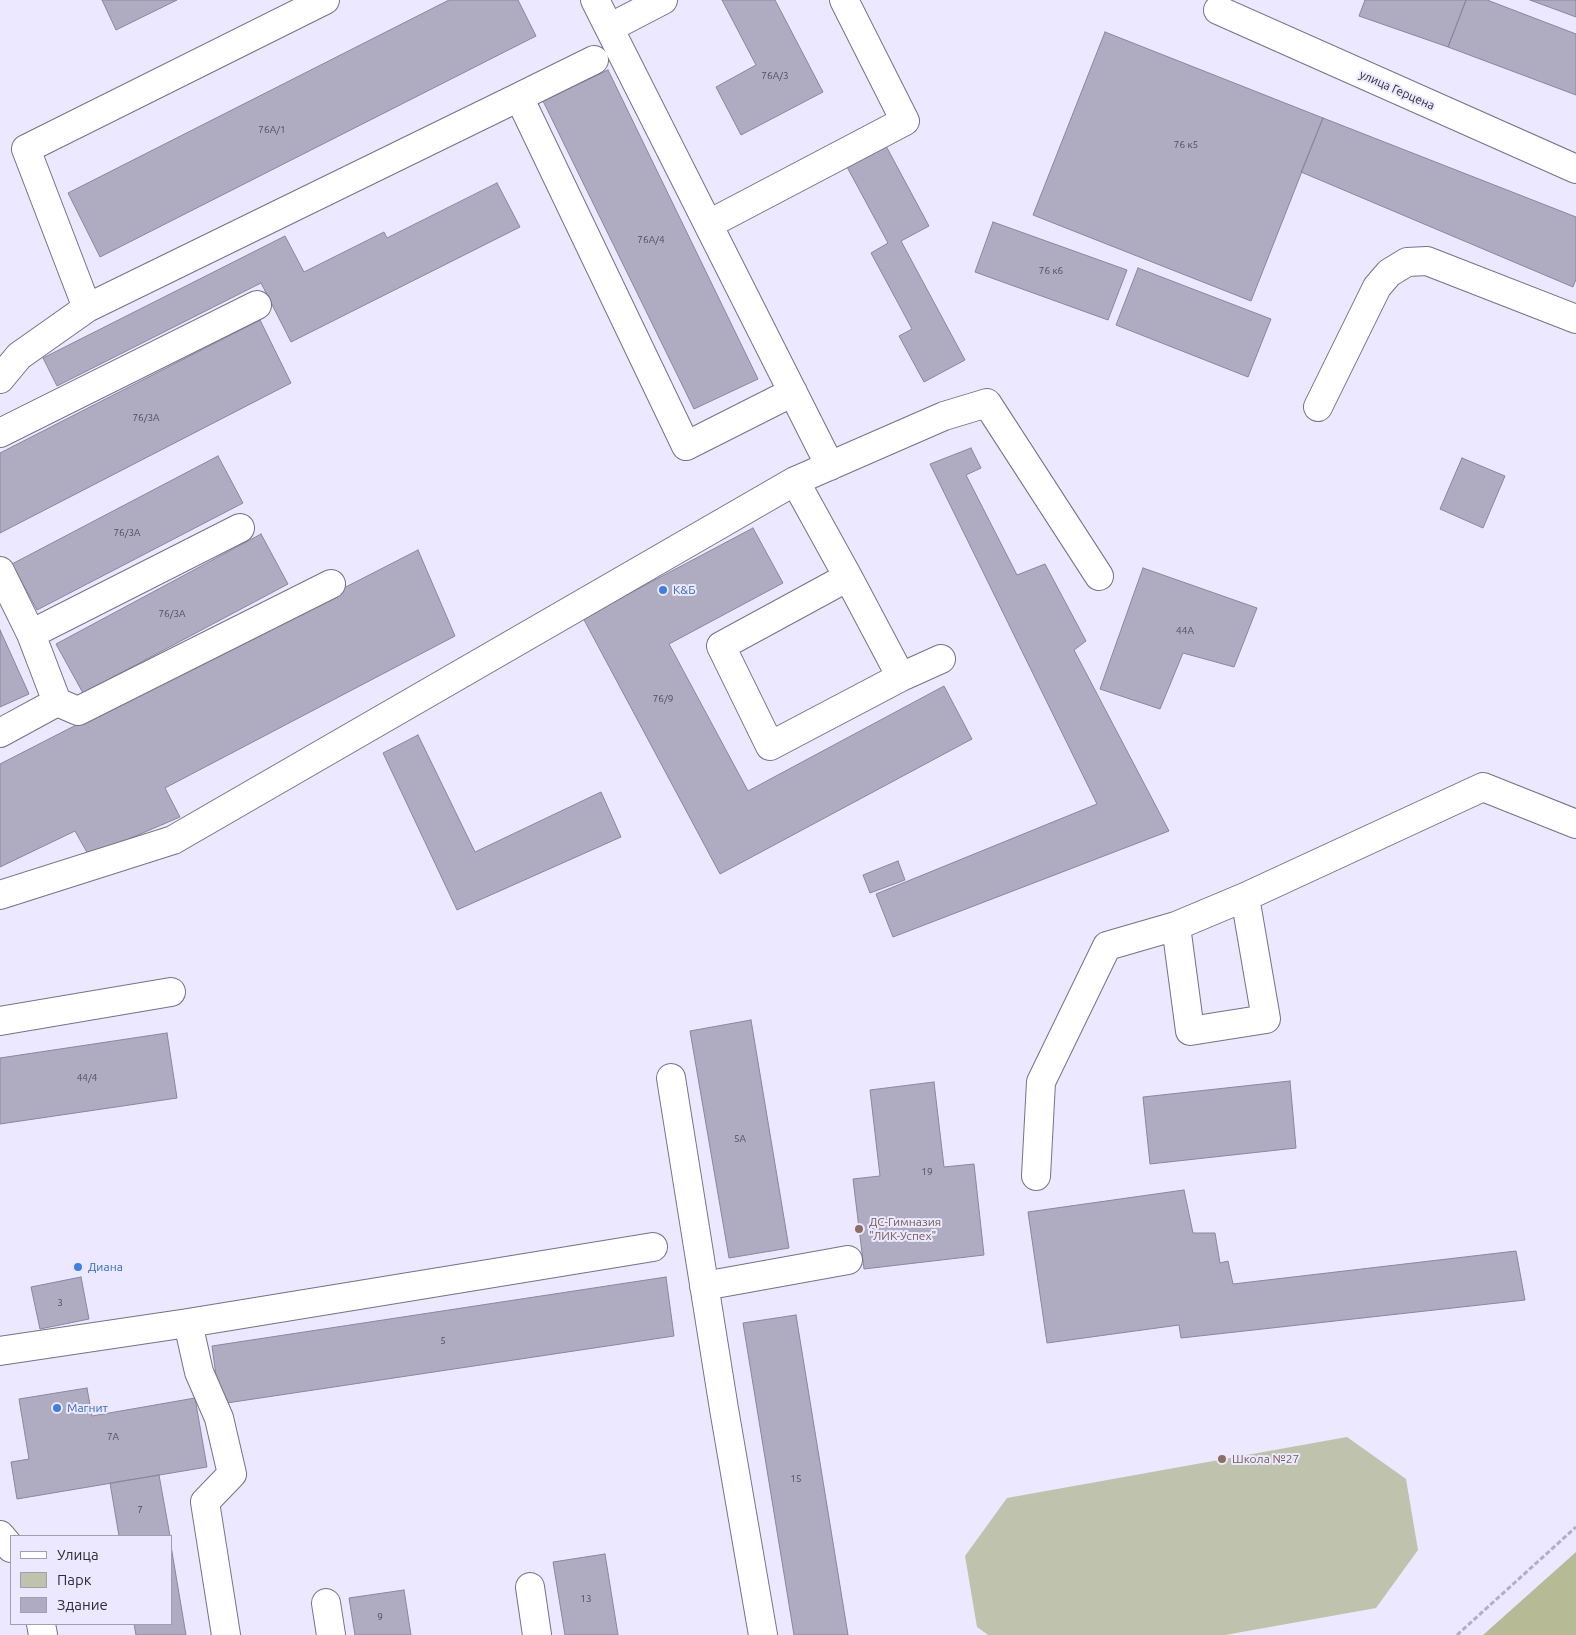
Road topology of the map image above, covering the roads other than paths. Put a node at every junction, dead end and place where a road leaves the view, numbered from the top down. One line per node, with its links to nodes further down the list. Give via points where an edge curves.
1 (325, 0): 12 (street, via 26,149)
2 (595, 0): 10 (street)
3 (662, 0): 6 (street)
4 (844, 0): 10 (street, via 904,121)
5 (1218, 10): 9 (street, улица Герцена)
6 (613, 26)
7 (594, 60): 8 (street)
8 (519, 97): 12 (street); 15 (street, via 686,446)
9 (1576, 170)
10 (709, 224): 15 (street)
11 (258, 305): 17 (street)
12 (86, 308): 14 (street, via 19,356)
13 (1576, 319): 16 (street, via 1427,261 1407,262 1389,273 1377,287)
14 (0, 379)
15 (793, 392): 18 (street)
16 (1318, 407)
17 (0, 433)
18 (830, 466): 19 (street); 22 (street, via 944,416 987,403)
19 (795, 481): 23 (street); 31 (street, via 173,840)
20 (240, 528): 25 (street)
21 (0, 571): 25 (street)
22 (1099, 576)
23 (848, 578): 27 (street); 27 (street, via 721,646 770,746)
24 (331, 584): 28 (street, via 78,711)
25 (31, 634): 28 (street)
26 (941, 659): 27 (street)
27 (901, 677)
28 (57, 702): 29 (street)
29 (0, 733)
30 (1576, 824): 32 (street, via 1483,788)
31 (0, 895)
32 (1244, 897): 33 (street); 33 (street, via 1266,1019 1190,1032)
33 (1176, 926): 37 (street, via 1107,946 1041,1082)
34 (171, 992): 35 (street)
35 (0, 1021)
36 (670, 1078): 40 (street)
37 (1036, 1176)
38 (653, 1246): 41 (street)
39 (848, 1260): 40 (street)
40 (704, 1286): 50 (street)
41 (188, 1323): 42 (street); 47 (street, via 199,1372 219,1418 232,1474 205,1502)
42 (0, 1351)
43 (0, 1535): 44 (street)
44 (10, 1547)
45 (530, 1587): 49 (street)
46 (326, 1603): 48 (street)
47 (226, 1635)
48 (331, 1635)
49 (537, 1635)
50 (763, 1635)

